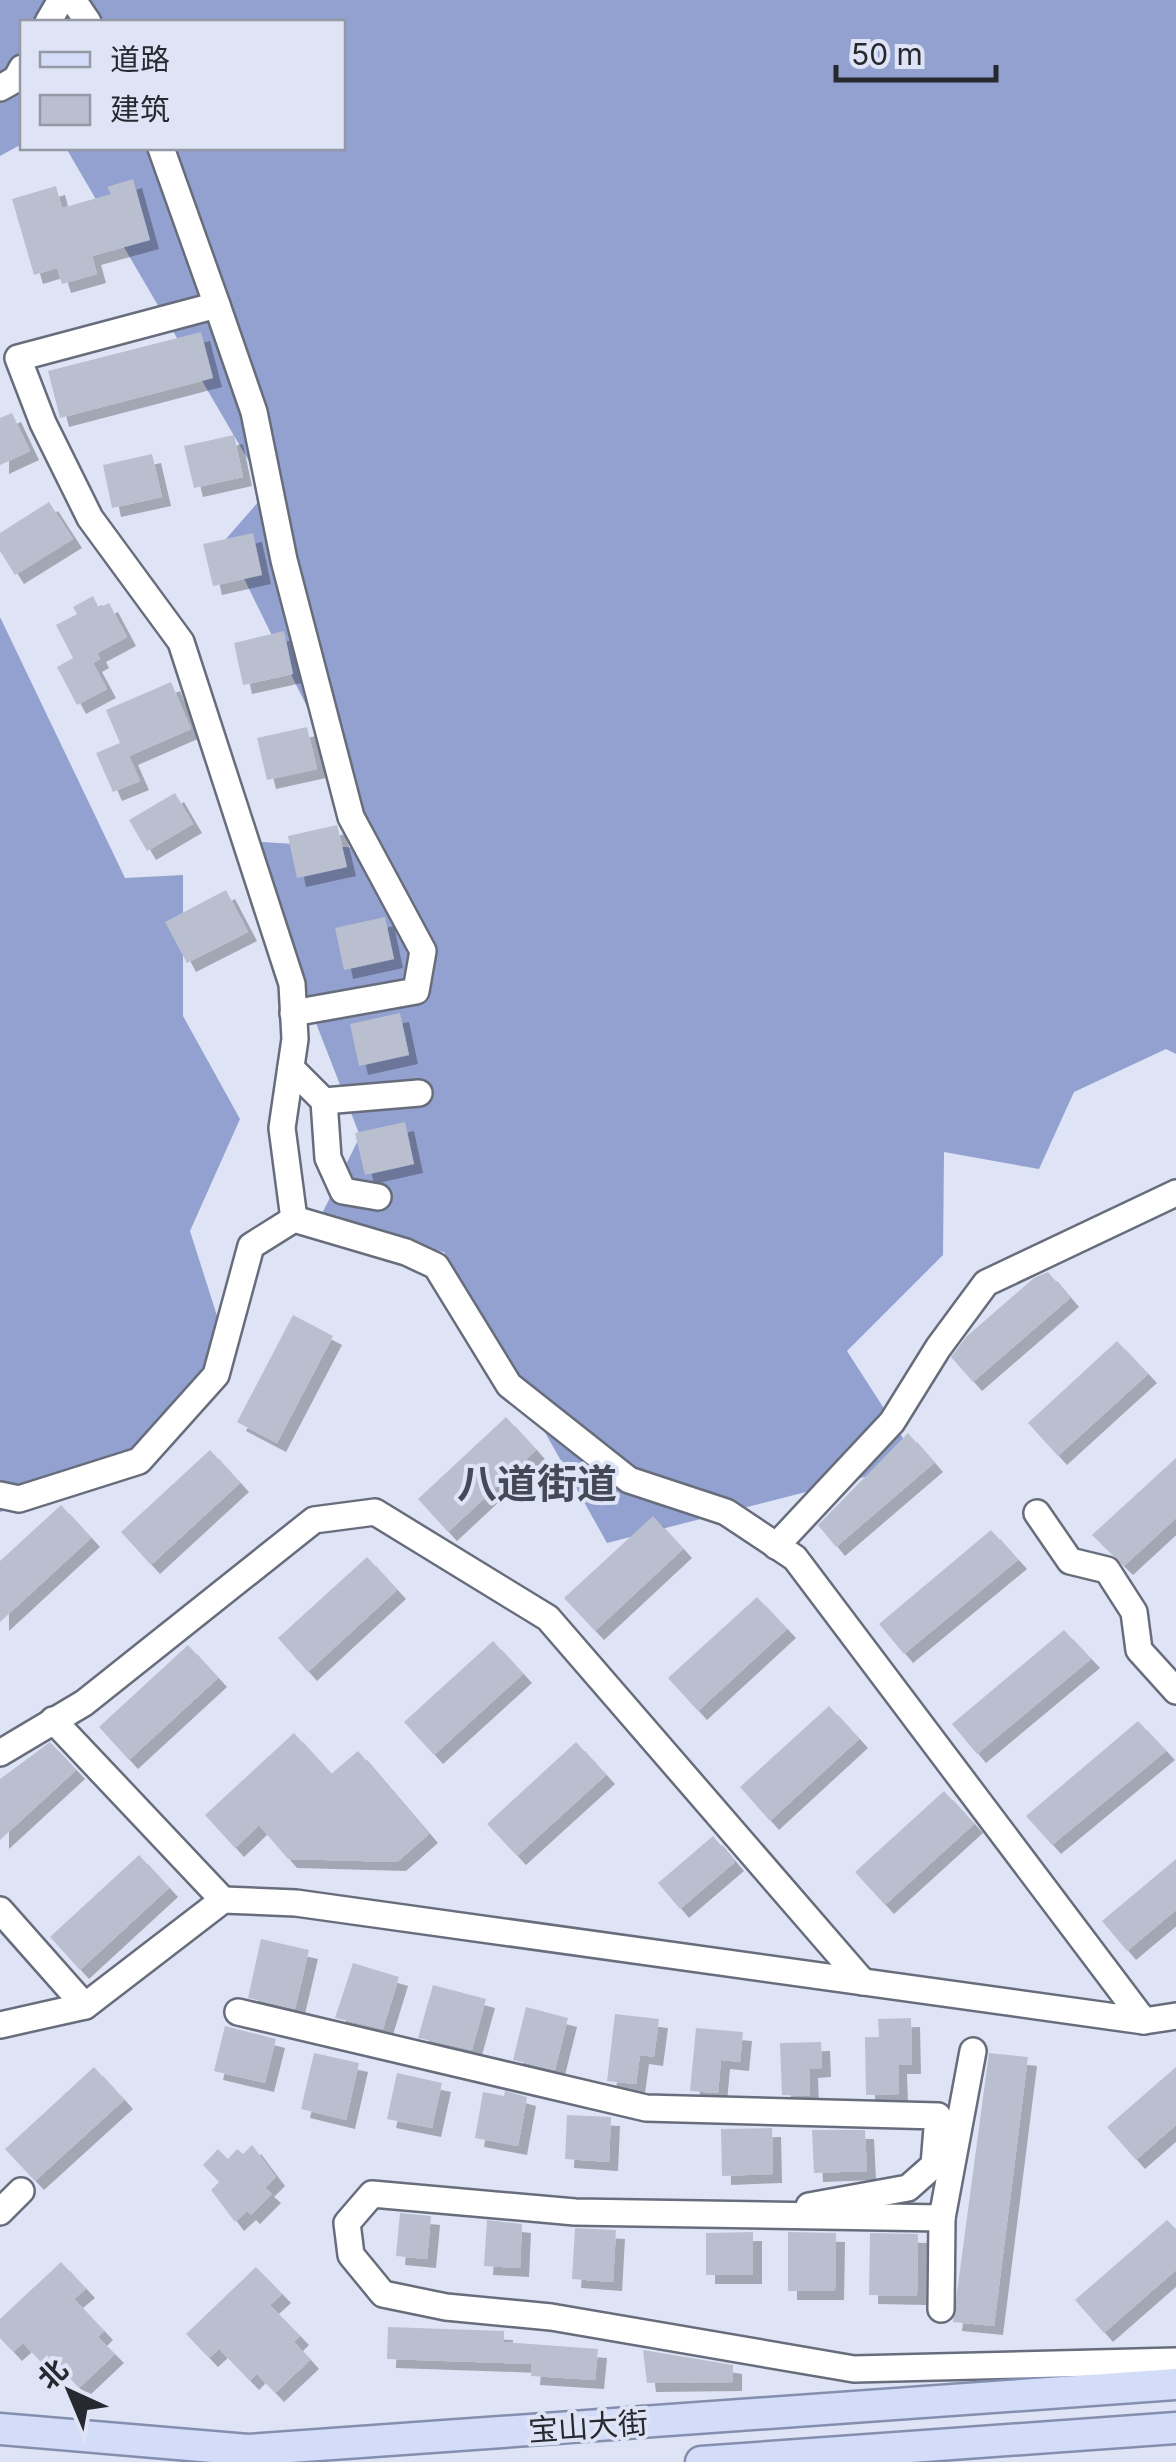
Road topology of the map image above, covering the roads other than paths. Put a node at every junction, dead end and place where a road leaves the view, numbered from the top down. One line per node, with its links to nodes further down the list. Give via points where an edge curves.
1 (20, 72): 2 (street)
2 (0, 88)
3 (162, 150): 4 (street)
4 (217, 305): 5 (street, via 254,412 284,560 351,817 423,951 416,990); 5 (street, via 18,358 90,518 180,642 292,984)
5 (293, 1012): 6 (street)
6 (290, 1068): 8 (street); 11 (street, via 282,1128)
7 (419, 1093): 8 (street)
8 (324, 1101): 10 (street, via 328,1158 344,1191)
9 (1176, 1193): 14 (street, via 986,1284 892,1422)
10 (378, 1197)
11 (294, 1219): 12 (street, via 251,1246 216,1375 139,1461 19,1499); 14 (street, via 436,1266 509,1386 629,1480 726,1512)
12 (0, 1494)
13 (1037, 1513): 15 (street, via 1070,1561 1107,1570 1134,1612 1139,1650)
14 (776, 1546): 26 (street, via 795,1558)
15 (1176, 1691)
16 (53, 1720): 17 (street); 18 (street); 22 (street, via 84,1704 314,1520 375,1512 548,1618)
17 (0, 1753)
18 (223, 1900): 22 (street, via 296,1902); 23 (street)
19 (0, 1910): 20 (street)
20 (25, 1938): 21 (street); 23 (street)
21 (0, 1946)
22 (863, 1982): 26 (street)
23 (84, 2006): 27 (street)
24 (238, 2012): 31 (street, via 646,2108 938,2116 934,2165 908,2188)
25 (1176, 2016): 26 (street)
26 (1144, 2021)
27 (0, 2026)
28 (973, 2051): 32 (street)
29 (21, 2191): 30 (street)
30 (0, 2212)
31 (750, 2216): 32 (street); 34 (street, via 575,2212 372,2194 347,2223 351,2255 383,2294 446,2307 551,2317 854,2369)
32 (942, 2218): 33 (street)
33 (941, 2308)
34 (1176, 2361)
35 (1176, 2384): 37 (main road, 宝山大街, via 248,2450)
36 (1176, 2428): 38 (main road)
37 (0, 2429)
38 (767, 2460): 39 (main road)
39 (701, 2462)

